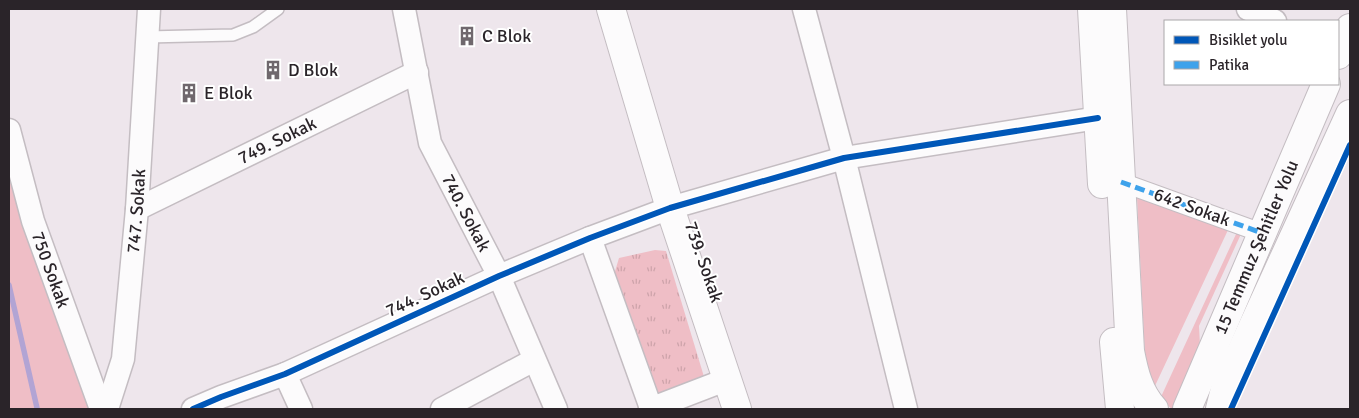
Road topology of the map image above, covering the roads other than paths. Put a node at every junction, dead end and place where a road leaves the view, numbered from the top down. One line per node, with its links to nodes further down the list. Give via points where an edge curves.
1 (149, 9): 10 (street, 747. Sokak)
2 (278, 9): 10 (lane, via 253,27 233,35)
3 (404, 9): 11 (street, 740. Sokak)
4 (611, 9): 18 (main road, 739. Sokak)
5 (804, 9): 16 (street)
6 (1092, 9): 14 (main road)
7 (1112, 9): 17 (main road)
8 (1248, 9): 9 (street)
9 (1273, 20)
10 (147, 37): 19 (street, 747. Sokak)
11 (417, 72): 19 (street, 749. Sokak); 22 (street, 740. Sokak, via 430,143)
12 (1326, 85): 20 (main road, 15 Temmuz Şehitler Yolu)
13 (1350, 114): 38 (main road, 15 Temmuz Şehitler Yolu, via 1226,384)
14 (1098, 118): 16 (street, 744. Sokak); 35 (main road)
15 (9, 130): 26 (street, 750 Sokak, via 33,221)
16 (844, 158): 18 (street, 744. Sokak); 34 (street)
17 (1121, 182): 20 (street, 642 Sokak); 36 (main road, via 1130,352 1140,388)
18 (670, 208): 21 (street, 744. Sokak); 25 (main road, 739. Sokak)
19 (137, 209): 27 (street, 747. Sokak, via 123,360)
20 (1262, 232): 37 (main road, 15 Temmuz Şehitler Yolu)
21 (590, 238): 22 (street, 744. Sokak); 32 (street)
22 (499, 276): 23 (street, 740. Sokak); 24 (street, 744. Sokak)
23 (534, 360): 30 (street); 31 (street, 740. Sokak)
24 (285, 374): 28 (street, 744. Sokak); 29 (street)
25 (728, 380): 32 (street); 33 (main road, 739. Sokak)
26 (101, 409)
27 (107, 409)
28 (193, 409)
29 (301, 409)
30 (442, 409)
31 (556, 409)
32 (651, 409)
33 (737, 409)
34 (906, 409)
35 (1120, 409)
36 (1154, 409)
37 (1187, 409)
38 (1220, 409)

